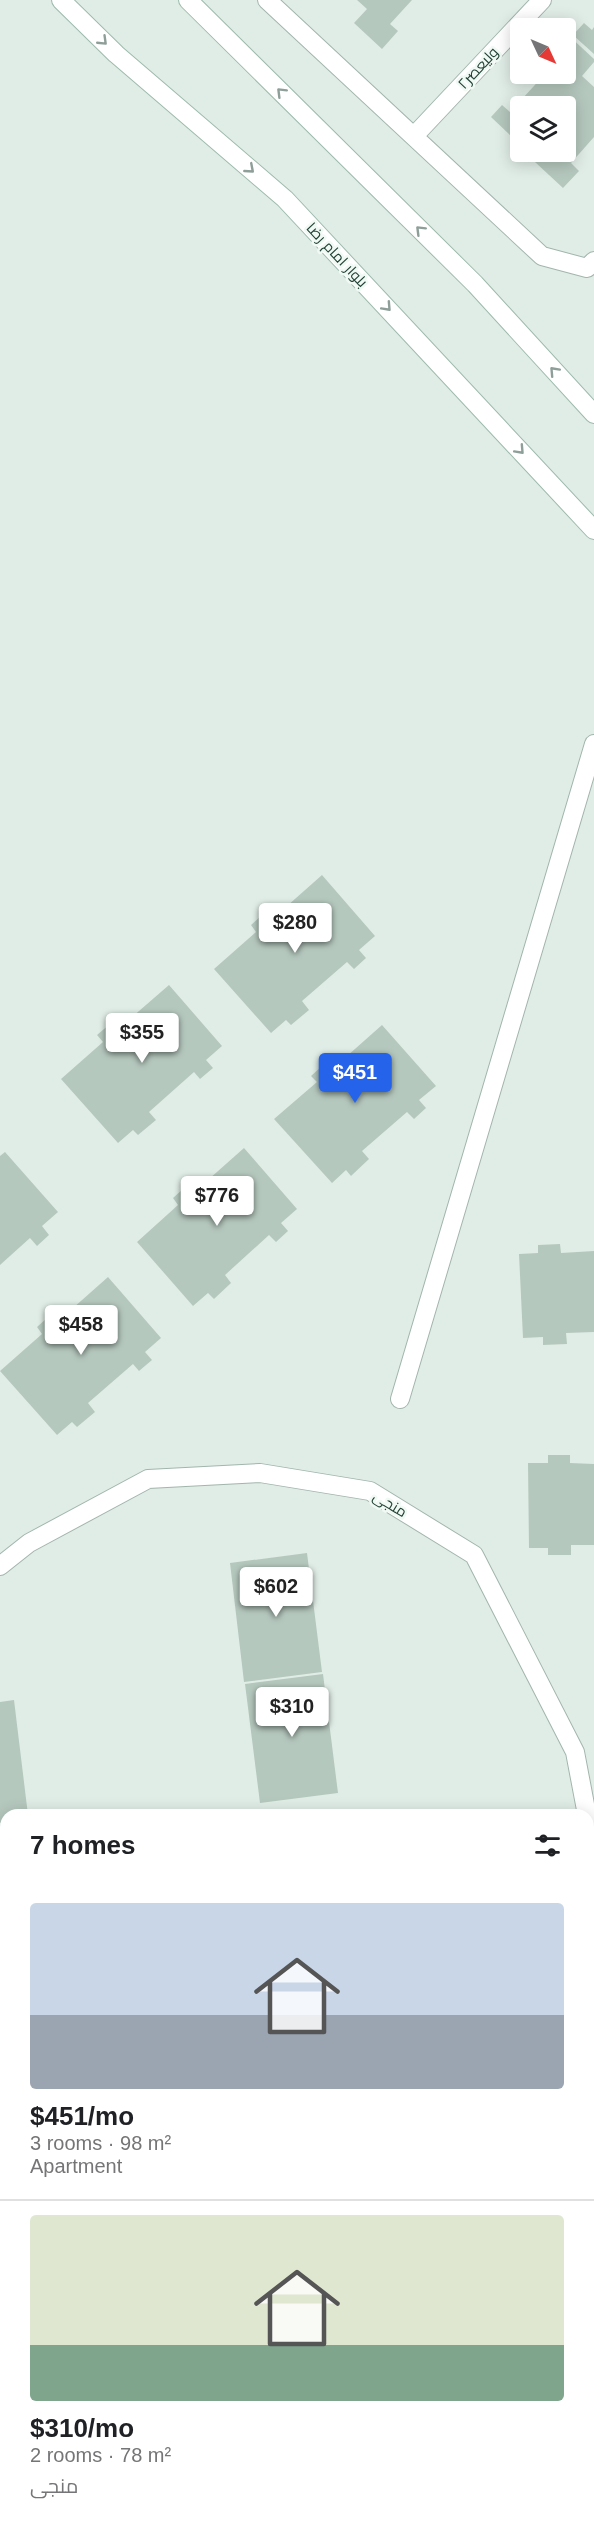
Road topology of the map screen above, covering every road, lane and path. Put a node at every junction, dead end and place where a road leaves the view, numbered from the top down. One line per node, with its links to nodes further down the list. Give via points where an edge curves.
1 (61, 0): 8 (street, بلوار امام رضا, one-way to 8, via 116,54 285,199)
2 (188, 0): 7 (street, one-way to 2, via 475,284)
3 (267, 0): 5 (street)
4 (542, 0): 5 (street, ولیعصر۲)
5 (414, 136): 6 (street, via 542,256 587,268)
6 (594, 261)
7 (594, 414)
8 (594, 530)
9 (594, 744): 10 (street)
10 (400, 1399)
11 (0, 1566): 12 (street, منجی, via 29,1543 148,1479 260,1473 370,1491 474,1555 575,1752)
12 (586, 1809)

